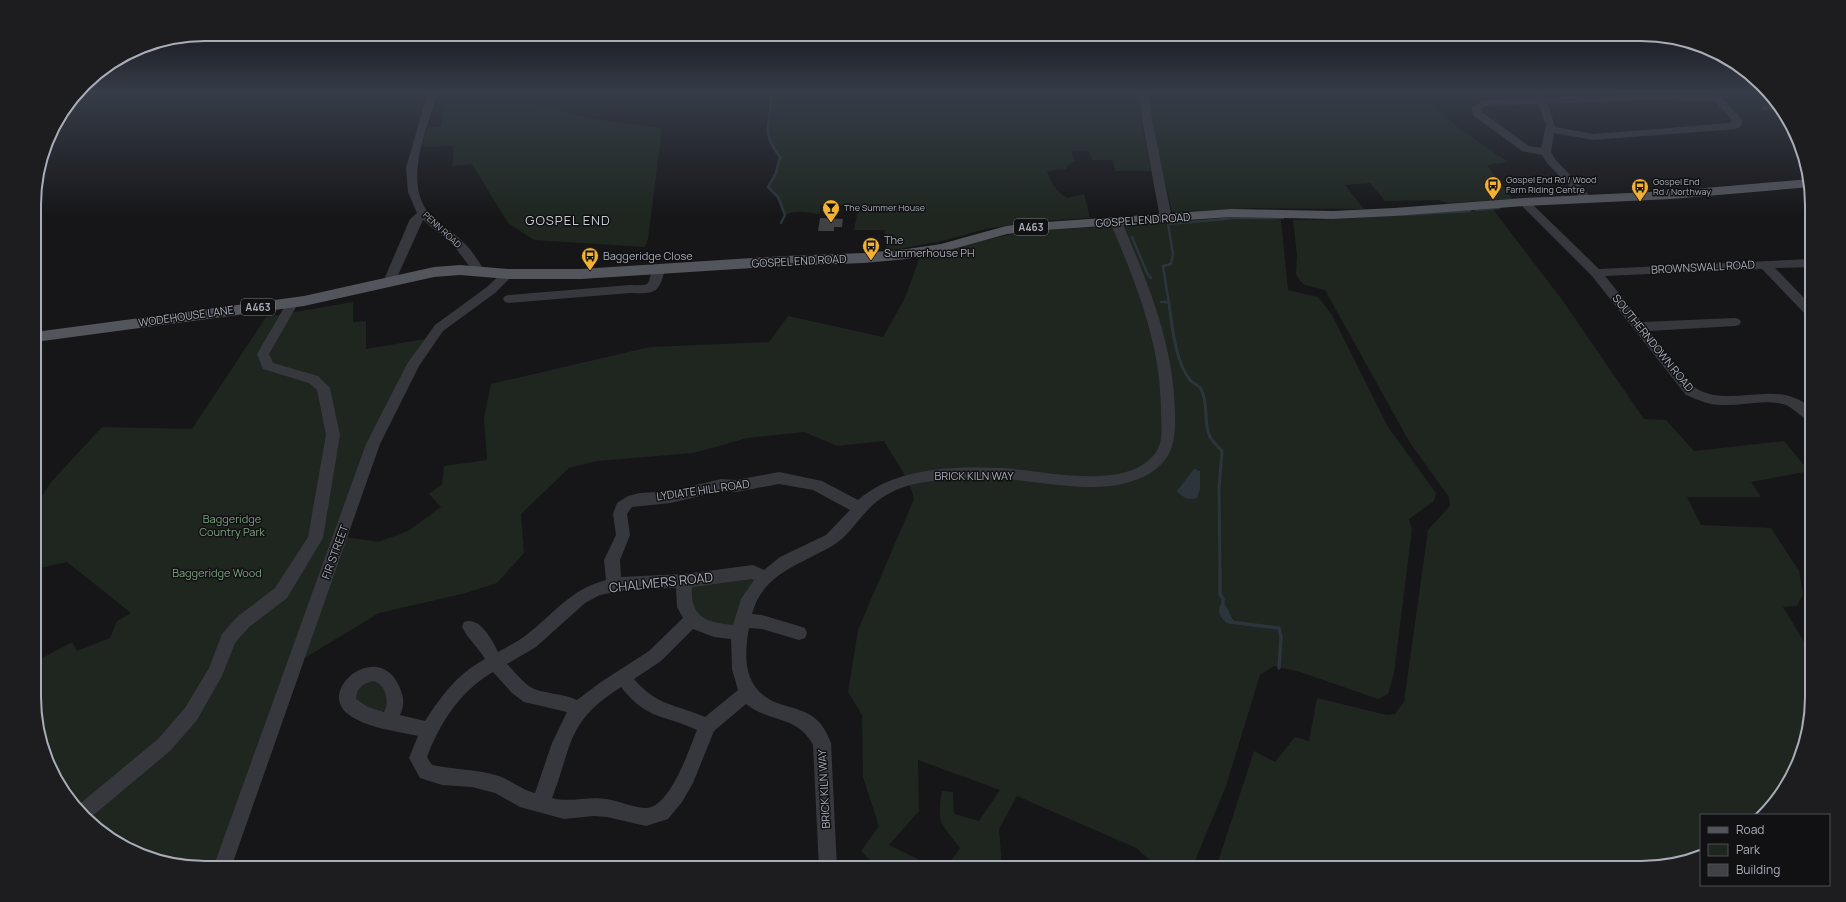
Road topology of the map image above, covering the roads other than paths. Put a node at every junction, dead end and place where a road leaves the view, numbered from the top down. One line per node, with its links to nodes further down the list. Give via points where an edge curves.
1 (421, 134): 11 (street, PENN ROAD, via 411,168 412,192)
2 (1150, 134): 12 (street)
3 (1505, 134): 7 (street, via 1523,147)
4 (1548, 134): 7 (street)
5 (1575, 134): 6 (street)
6 (1620, 134)
7 (1546, 152): 9 (street)
8 (1804, 183): 9 (main road, GOSPEL END ROAD / A463, via 1671,195)
9 (1587, 199): 10 (main road, GOSPEL END ROAD / A463)
10 (1524, 202): 12 (main road, GOSPEL END ROAD / A463, via 1361,214 1231,213); 18 (street, SOUTHERNDOWN ROAD)
11 (423, 214): 17 (street, PENN ROAD, via 459,244 472,258); 20 (street, via 416,219)
12 (1166, 218): 13 (main road, GOSPEL END ROAD / A463)
13 (1116, 222): 16 (main road, GOSPEL END ROAD / A463, via 1006,230 942,248 907,254); 28 (street, BRICK KILN WAY, via 1147,298 1160,346 1168,410 1168,439 1159,458 1140,472 1116,480 1086,482 1006,473 924,477 888,487)
14 (1805, 263): 15 (street, BROWNSWALL ROAD)
15 (1764, 264): 18 (street, BROWNSWALL ROAD); 23 (street)
16 (659, 269): 19 (main road, GOSPEL END ROAD / A463, via 581,274); 21 (street, via 656,285 648,290 630,289)
17 (479, 271): 19 (main road, GOSPEL END ROAD / A463); 20 (main road, WODEHOUSE LANE / A463, via 434,272)
18 (1596, 273): 25 (street, SOUTHERNDOWN ROAD)
19 (508, 274): 45 (street, FIR STREET, via 491,290 439,328 413,364 373,444)
20 (389, 282): 22 (main road, WODEHOUSE LANE / A463)
21 (509, 299)
22 (293, 302): 26 (main road, WODEHOUSE LANE / A463); 44 (street, via 263,354 268,366 313,379 323,388 333,435 315,538 281,593 243,622 228,639 216,671 191,714 164,745)
23 (1805, 307)
24 (1735, 322): 25 (street)
25 (1638, 327): 27 (street, SOUTHERNDOWN ROAD, via 1690,392 1700,398 1712,401 1780,397 1793,400)
26 (41, 336)
27 (1805, 408)
28 (860, 508): 29 (street, BRICK KILN WAY, via 849,524 830,540 781,565); 31 (street, LYDIATE HILL ROAD, via 817,485 779,478 628,502 622,507 620,514 623,535 612,560)
29 (766, 578): 30 (street, CHALMERS ROAD, via 753,572); 33 (street, BRICK KILN WAY, via 750,597)
30 (684, 581): 31 (street, CHALMERS ROAD, via 630,582); 32 (street, via 682,597)
31 (614, 585): 36 (street, CHALMERS ROAD, via 597,589 579,598 530,642)
32 (692, 619): 33 (street, via 721,632); 37 (street, via 654,656)
33 (741, 626): 35 (street, via 762,622); 38 (street, BRICK KILN WAY, via 738,646)
34 (470, 627): 36 (street, via 485,644)
35 (799, 634)
36 (494, 661): 39 (street, via 518,688 530,696 564,702); 42 (street, CHALMERS ROAD, via 474,674 453,694)
37 (622, 677): 39 (street, via 603,688); 41 (street, via 634,692 661,710 693,718)
38 (748, 693): 41 (street, CHALMERS ROAD, via 736,700); 46 (street, BRICK KILN WAY, via 761,704 789,714 812,727 822,743)
39 (580, 710): 43 (street, via 564,736 554,761 548,788)
40 (388, 720): 42 (street)
41 (707, 726): 43 (street, CHALMERS ROAD, via 687,777 662,813 646,817 608,808 564,810)
42 (429, 730): 43 (street, CHALMERS ROAD, via 418,758 426,772 472,778 499,785 520,798)
43 (540, 804)
44 (86, 810)
45 (224, 861)
46 (828, 861)

